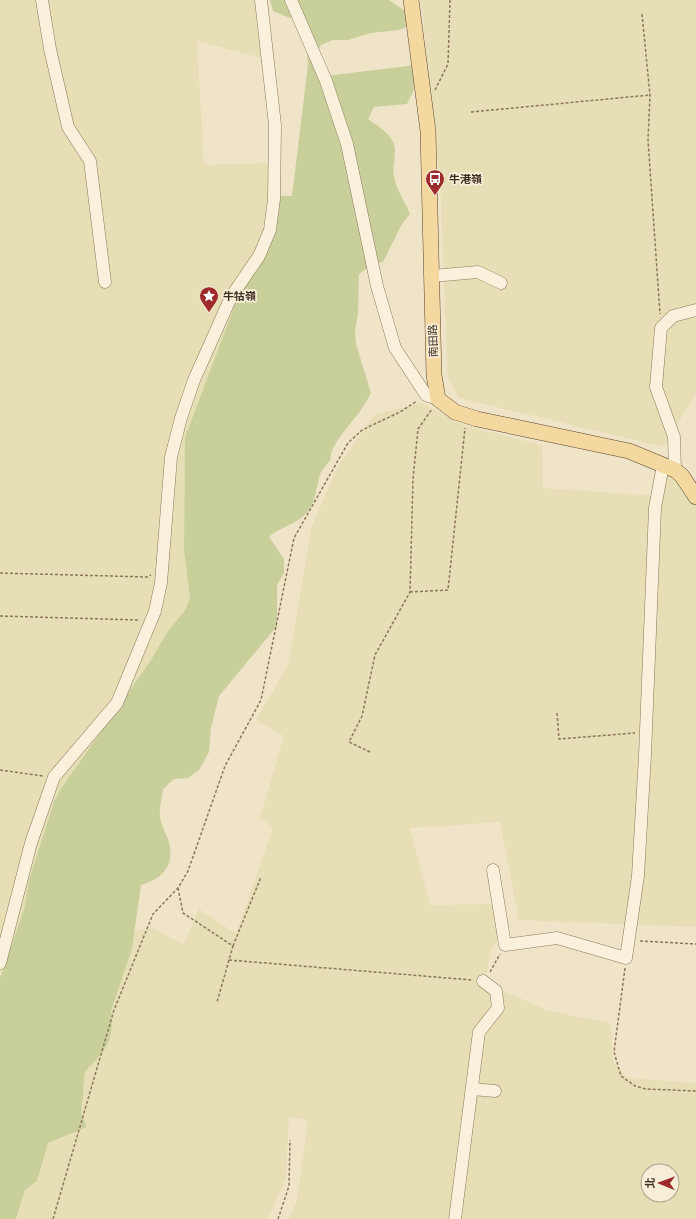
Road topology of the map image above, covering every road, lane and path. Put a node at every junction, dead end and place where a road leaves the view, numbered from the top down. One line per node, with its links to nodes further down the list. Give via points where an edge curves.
1 (42, 0): 11 (lane, via 68,127 90,161)
2 (261, 0): 19 (lane, via 274,125 274,199 270,230 259,256 231,298 194,380 181,418 171,457)
3 (291, 0): 15 (lane, via 326,81 347,144 377,286 395,348)
4 (411, 0): 8 (main road, 南田路)
5 (450, 0): 8 (path, via 448,64)
6 (642, 14): 7 (path)
7 (650, 95): 9 (path); 14 (path, via 648,140)
8 (426, 108): 10 (main road, 南田路)
9 (471, 112)
10 (432, 276): 12 (lane, via 478,272); 15 (main road, 南田路)
11 (105, 282)
12 (501, 283)
13 (696, 310): 14 (lane, via 673,316)
14 (661, 328): 17 (lane, via 656,388 674,437)
15 (432, 397): 16 (main road); 21 (path, via 418,429 413,479); 31 (path, via 362,430 348,443 294,538 261,700 225,766 188,870)
16 (466, 416): 17 (main road, via 629,451); 21 (path, via 448,590)
17 (669, 468): 18 (main road, via 682,476); 25 (lane, via 656,508)
18 (696, 497)
19 (162, 571): 20 (path, via 147,577); 28 (lane, via 156,611 117,703)
20 (0, 572)
21 (410, 592): 26 (path, via 375,655 362,716 349,742)
22 (0, 616): 23 (path)
23 (139, 620)
24 (557, 713): 25 (path, via 559,739)
25 (645, 732): 32 (lane, via 638,876)
26 (370, 752)
27 (0, 770): 28 (path)
28 (54, 777): 38 (lane, via 31,842)
29 (494, 870): 34 (lane)
30 (261, 877): 35 (path)
31 (178, 888): 35 (path, via 183,913); 45 (path, via 152,914 114,1010)
32 (630, 941): 33 (path); 36 (lane)
33 (696, 944)
34 (505, 945): 36 (lane, via 557,938); 39 (path)
35 (233, 946): 37 (path)
36 (626, 958): 43 (path, via 614,1052 621,1076 635,1086 646,1089)
37 (229, 960): 39 (path); 40 (path)
38 (0, 963)
39 (483, 981): 41 (lane, via 496,991 498,1008 479,1032)
40 (217, 1002)
41 (472, 1089): 42 (lane); 47 (lane)
42 (495, 1091)
43 (696, 1091)
44 (290, 1140): 46 (path, via 289,1186)
45 (53, 1219)
46 (278, 1219)
47 (455, 1219)

